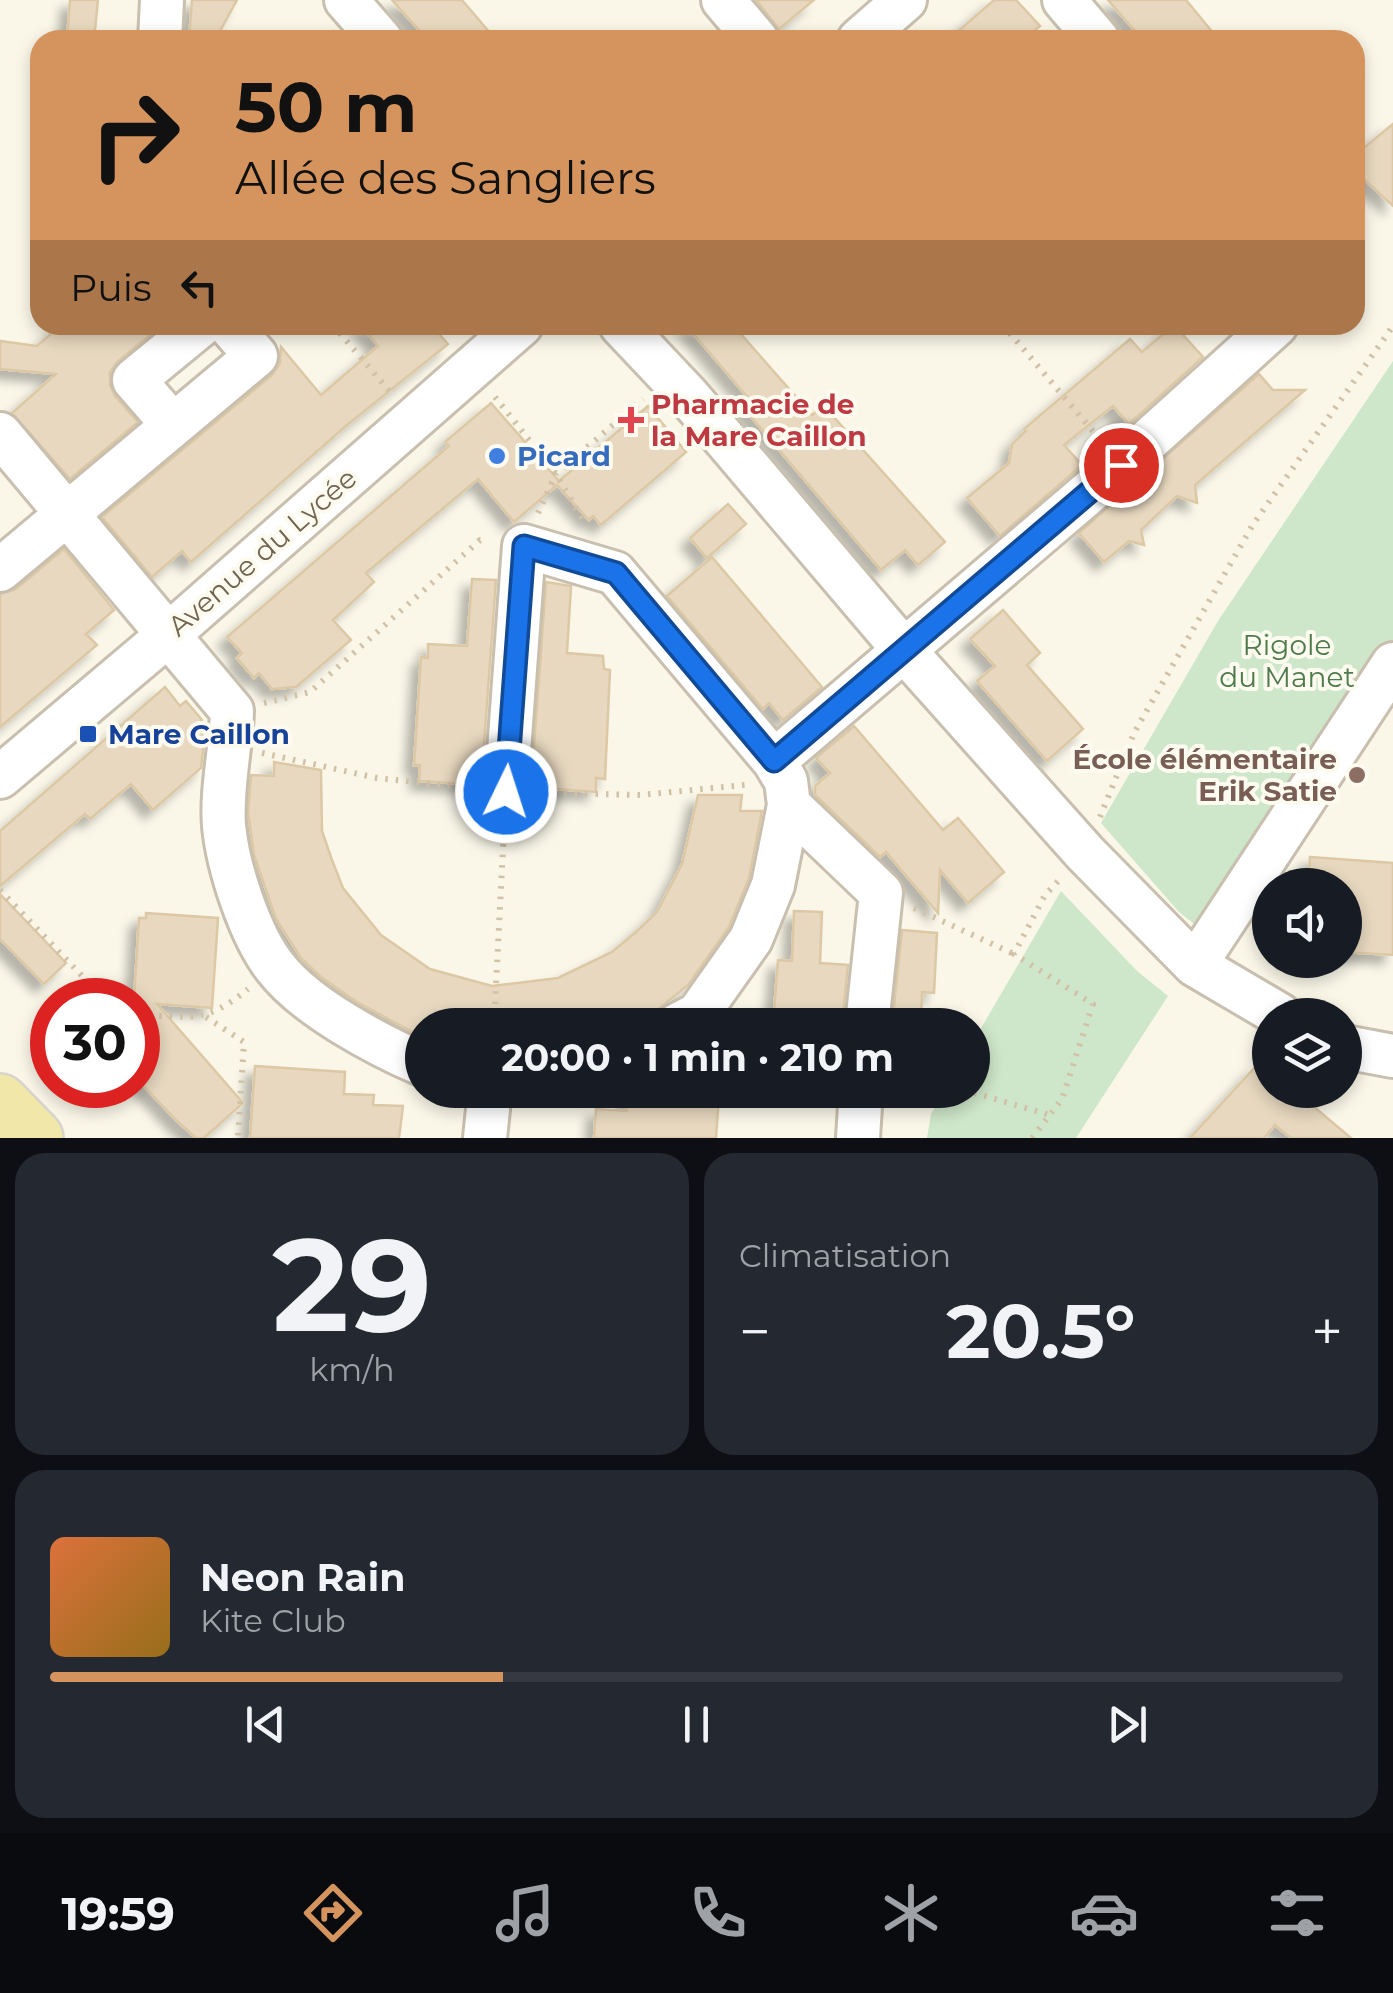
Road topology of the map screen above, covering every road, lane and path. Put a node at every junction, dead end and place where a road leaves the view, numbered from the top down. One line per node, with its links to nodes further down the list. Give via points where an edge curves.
1 (162, 0): 6 (street)
2 (346, 0): 7 (street)
3 (724, 0): 8 (street)
4 (905, 0): 9 (street)
5 (1064, 0): 10 (street)
6 (160, 30)
7 (372, 30)
8 (749, 30)
9 (870, 30)
10 (1090, 30)
11 (1393, 326): 38 (path, via 1252,526 1134,733)
12 (188, 335): 22 (street, via 134,380)
13 (238, 335): 22 (street, via 256,356)
14 (342, 335): 21 (path)
15 (510, 335): 19 (street, Avenue du Lycée)
16 (631, 335): 20 (street)
17 (1011, 335): 24 (path)
18 (1265, 335): 24 (street)
19 (472, 368): 21 (street, Avenue du Lycée); 25 (path)
20 (670, 375): 25 (path); 31 (street)
21 (413, 419): 30 (street, Avenue du Lycée)
22 (173, 425): 26 (street)
23 (0, 434): 26 (street)
24 (1121, 465): 31 (street)
25 (556, 474): 27 (path); 29 (path)
26 (67, 514): 28 (street); 30 (street)
27 (524, 546): 29 (street); 33 (path, via 480,540 310,692); 36 (street)
28 (0, 570)
29 (616, 573): 34 (street)
30 (168, 634): 33 (street); 35 (street, Avenue du Lycée)
31 (904, 649): 34 (street); 38 (street)
32 (1393, 664): 42 (street)
33 (232, 711): 43 (street, via 224,822 233,879)
34 (774, 761): 37 (street)
35 (0, 777)
36 (506, 792): 46 (path)
37 (789, 805): 40 (street); 47 (street, via 773,885 750,939)
38 (1085, 854): 41 (path, via 1045,895); 42 (street)
39 (0, 890): 44 (path)
40 (882, 893): 41 (path); 48 (street)
41 (1014, 954): 58 (path, via 1093,1004 1062,1099)
42 (1195, 965): 45 (street)
43 (274, 967): 50 (path); 53 (street, via 372,1042)
44 (84, 978)
45 (1252, 999)
46 (495, 1008)
47 (702, 1008)
48 (869, 1008)
49 (160, 1015): 50 (path)
50 (205, 1016): 60 (path, via 244,1042)
51 (1362, 1050): 52 (street)
52 (1393, 1056)
53 (405, 1057)
54 (990, 1098): 58 (path)
55 (0, 1102): 59 (main road)
56 (488, 1108): 61 (street)
57 (860, 1108): 62 (street)
58 (1050, 1115): 63 (path)
59 (35, 1138)
60 (238, 1138)
61 (485, 1138)
62 (858, 1138)
63 (1032, 1138)

